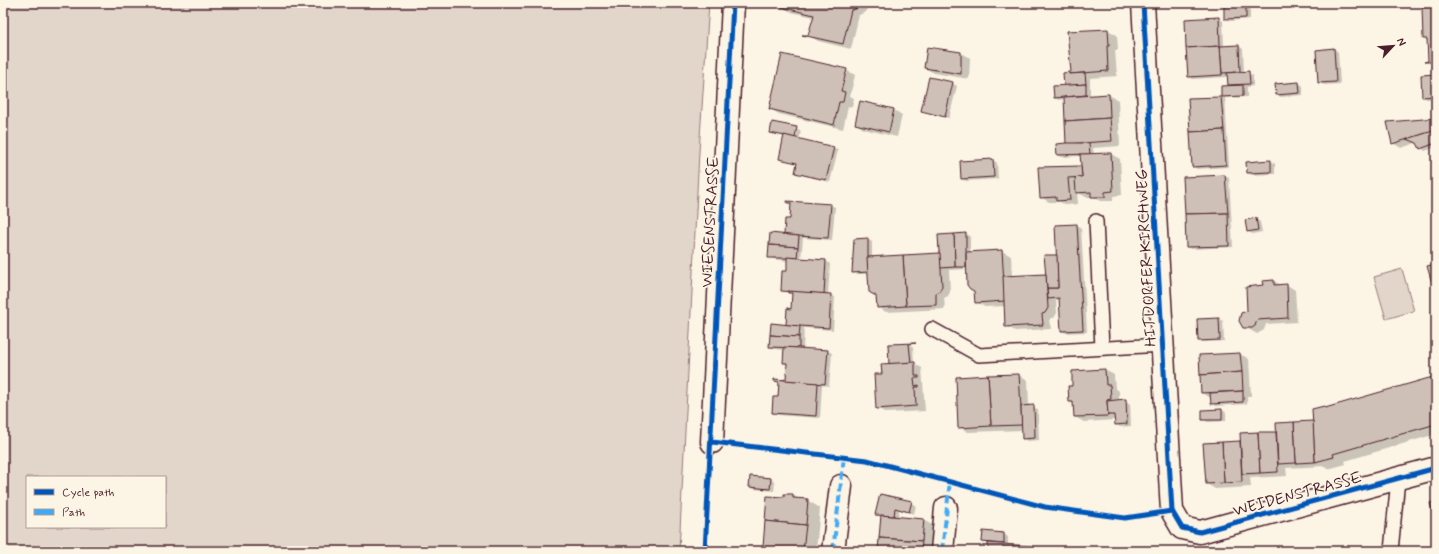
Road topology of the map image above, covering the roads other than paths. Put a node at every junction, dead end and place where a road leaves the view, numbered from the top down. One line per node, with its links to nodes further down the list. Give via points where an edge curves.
1 (733, 3): 7 (street, WIESENSTRASSE)
2 (1143, 3): 5 (street, HITDORFER KIRCHWEG)
3 (1096, 221): 6 (lane)
4 (932, 329): 6 (lane, HITDORFER KIRCHWEG, via 979,355)
5 (1163, 345): 6 (lane, HITDORFER KIRCHWEG); 12 (street, HITDORFER KIRCHWEG)
6 (1102, 348)
7 (712, 442)
8 (1436, 468): 9 (street, WEIDENSTRASSE)
9 (1398, 479): 12 (street, WEIDENSTRASSE, via 1200,532 1182,528); 15 (lane)
10 (841, 486): 13 (street)
11 (946, 508): 14 (street)
12 (1172, 511)
13 (833, 551)
14 (942, 551)
15 (1391, 551)

